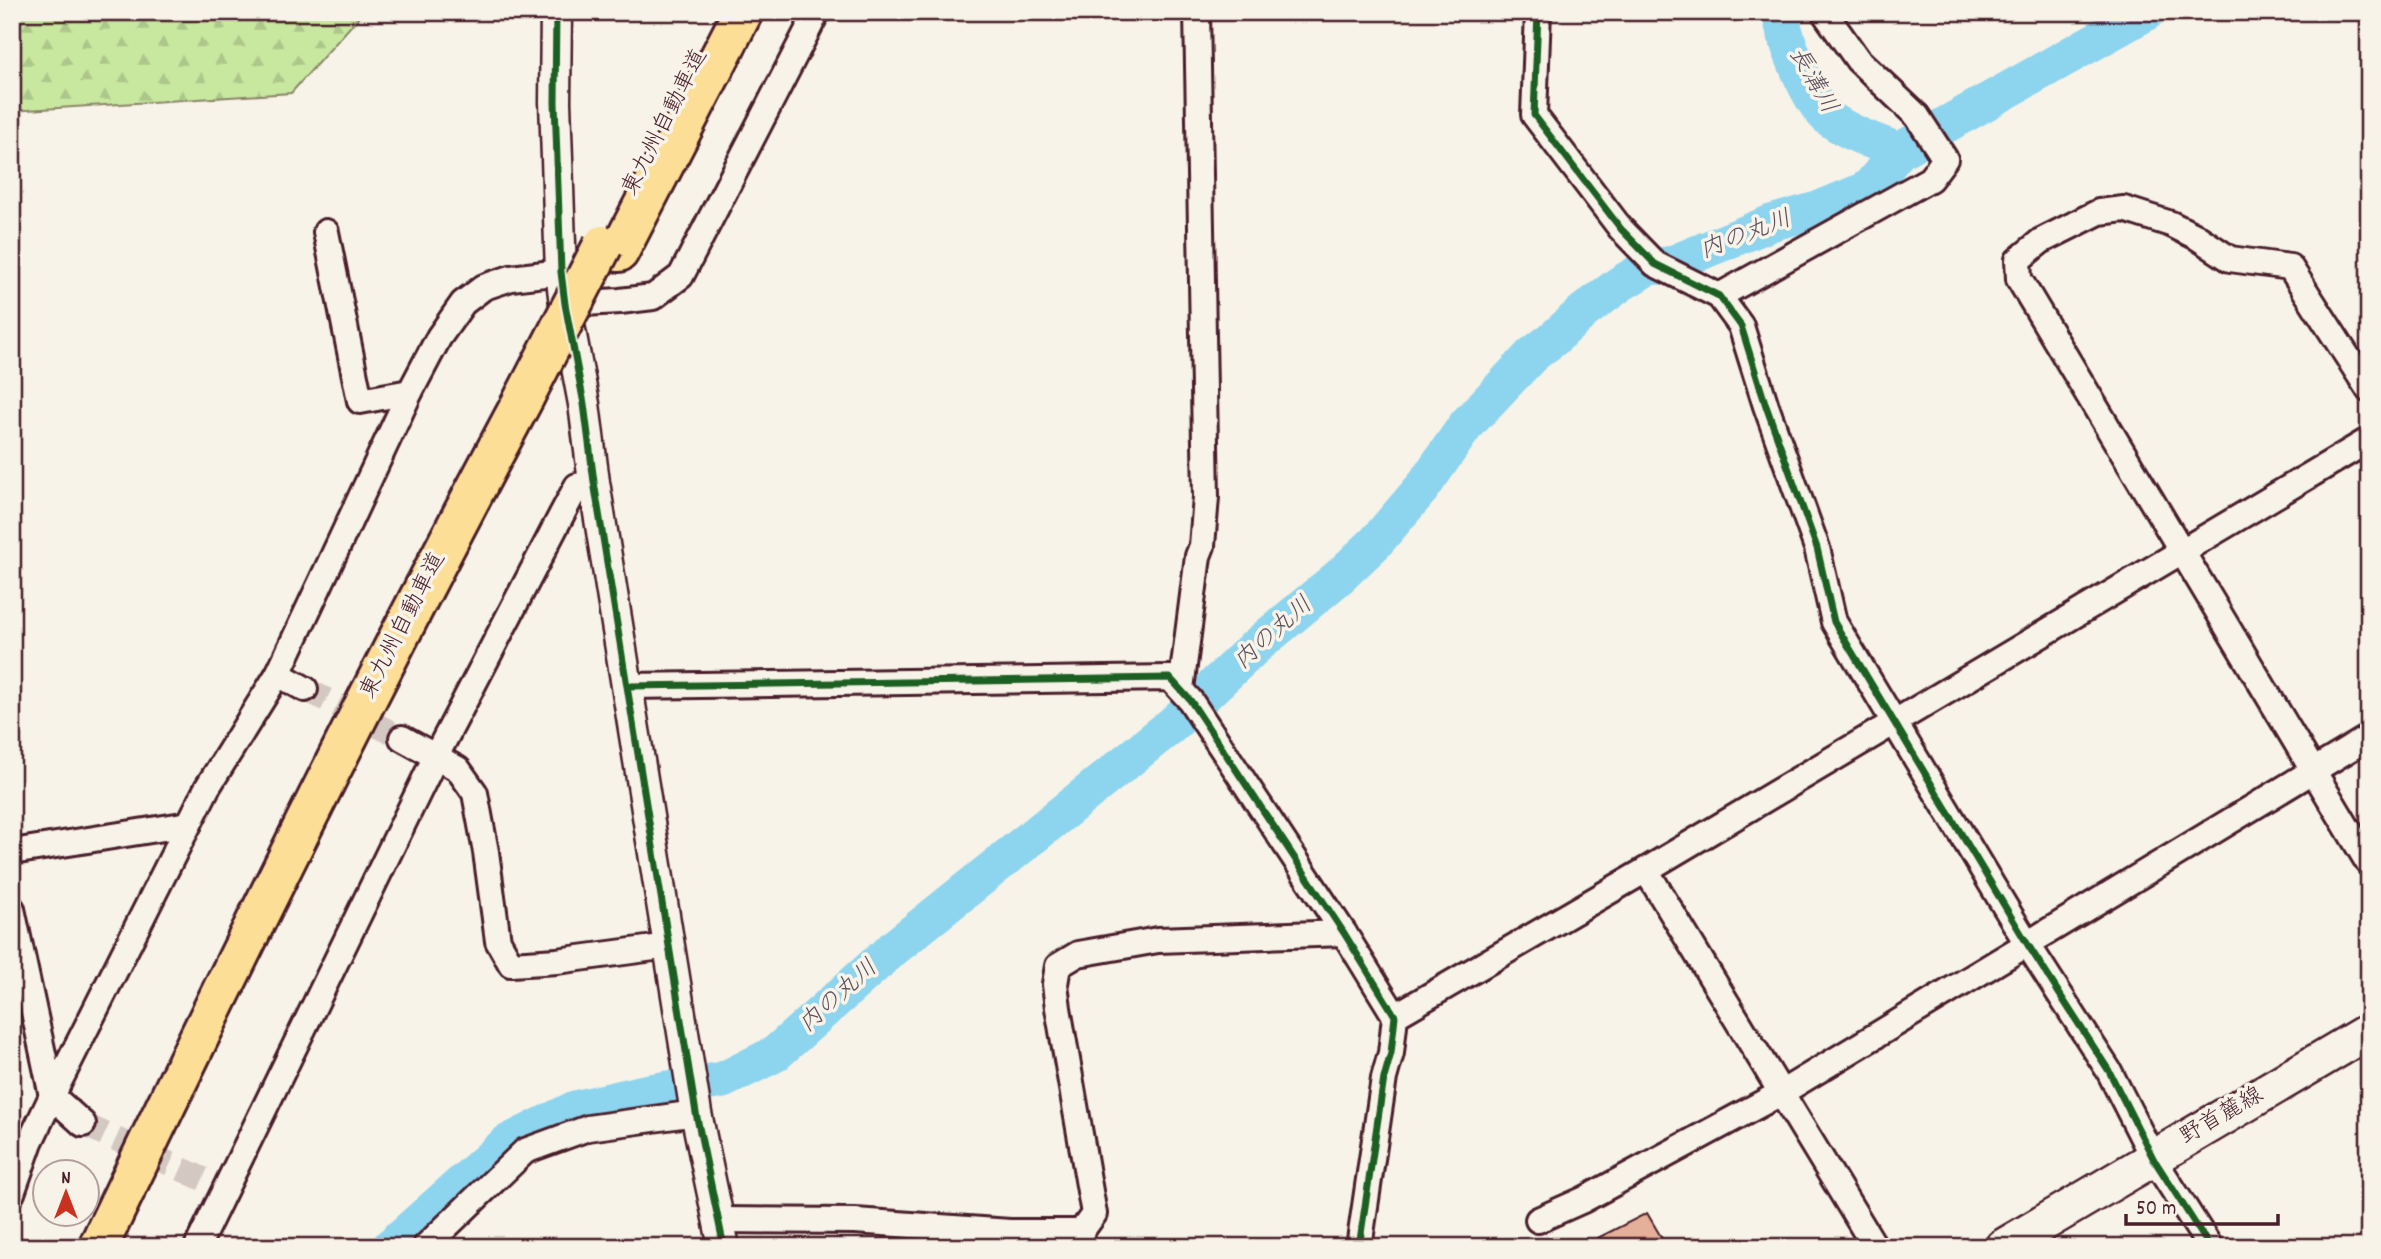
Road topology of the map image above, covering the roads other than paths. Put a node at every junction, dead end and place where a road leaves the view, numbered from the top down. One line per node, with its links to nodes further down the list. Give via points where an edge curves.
1 (556, 12): 10 (street)
2 (723, 12): 9 (highway, 東九州自動車道)
3 (743, 12): 9 (highway, 東九州自動車道)
4 (817, 12): 12 (street, via 681,276 653,297)
5 (1197, 12): 21 (street, via 1206,497)
6 (1538, 12): 11 (street, via 1534,115 1622,229 1655,264)
7 (1824, 12): 11 (street, via 1858,60 1917,116 1945,159 1930,179)
8 (326, 232): 14 (street, via 360,401)
9 (611, 249): 15 (highway, 東九州自動車道)
10 (561, 272): 12 (street); 14 (street, via 511,278 484,288 463,303)
11 (1719, 296): 23 (street, via 1741,326 1817,548 1834,622)
12 (565, 304): 17 (street)
13 (2369, 390): 18 (street, via 2290,267 2230,259 2197,237 2124,209 2099,212 2041,241 2018,260 2019,279)
14 (410, 392): 19 (street)
15 (534, 398): 46 (highway, 東九州自動車道, via 449,538 236,959); 47 (highway, 東九州自動車道)
16 (2369, 440): 18 (street)
17 (594, 482): 20 (street); 26 (street, via 577,486)
18 (2183, 551): 23 (street); 27 (street)
19 (278, 674): 22 (street); 28 (street)
20 (629, 686): 21 (street, via 1170,678); 35 (street)
21 (1181, 689): 33 (street)
22 (305, 690)
23 (1894, 722): 31 (street); 34 (street)
24 (2369, 737): 27 (street)
25 (402, 738): 26 (street)
26 (436, 756): 35 (street, via 458,769 475,793 498,941 511,964); 48 (street, via 213,1184)
27 (2312, 770): 30 (street); 34 (street)
28 (189, 824): 29 (street); 39 (street)
29 (12, 852)
30 (2369, 864)
31 (1646, 870): 36 (street); 38 (street)
32 (12, 909): 39 (street)
33 (1344, 933): 36 (street); 45 (street, via 1158,940 1078,954 1058,966 1058,1008 1094,1214 1081,1232 855,1221)
34 (2028, 945): 38 (street); 42 (street, via 2109,1071)
35 (669, 946): 40 (street)
36 (1395, 1016): 50 (street)
37 (2369, 1031): 42 (main road, 野首麓線)
38 (1781, 1093): 44 (street); 51 (street)
39 (52, 1096): 41 (street); 43 (street)
40 (696, 1113): 45 (street); 49 (street, via 588,1128 525,1151)
41 (83, 1125)
42 (2153, 1158): 52 (main road, 野首麓線); 53 (street)
43 (12, 1193)
44 (1538, 1220)
45 (722, 1233)
46 (98, 1247)
47 (120, 1247)
48 (197, 1247)
49 (425, 1247)
50 (1359, 1247)
51 (1875, 1247)
52 (2003, 1247)
53 (2210, 1247)

